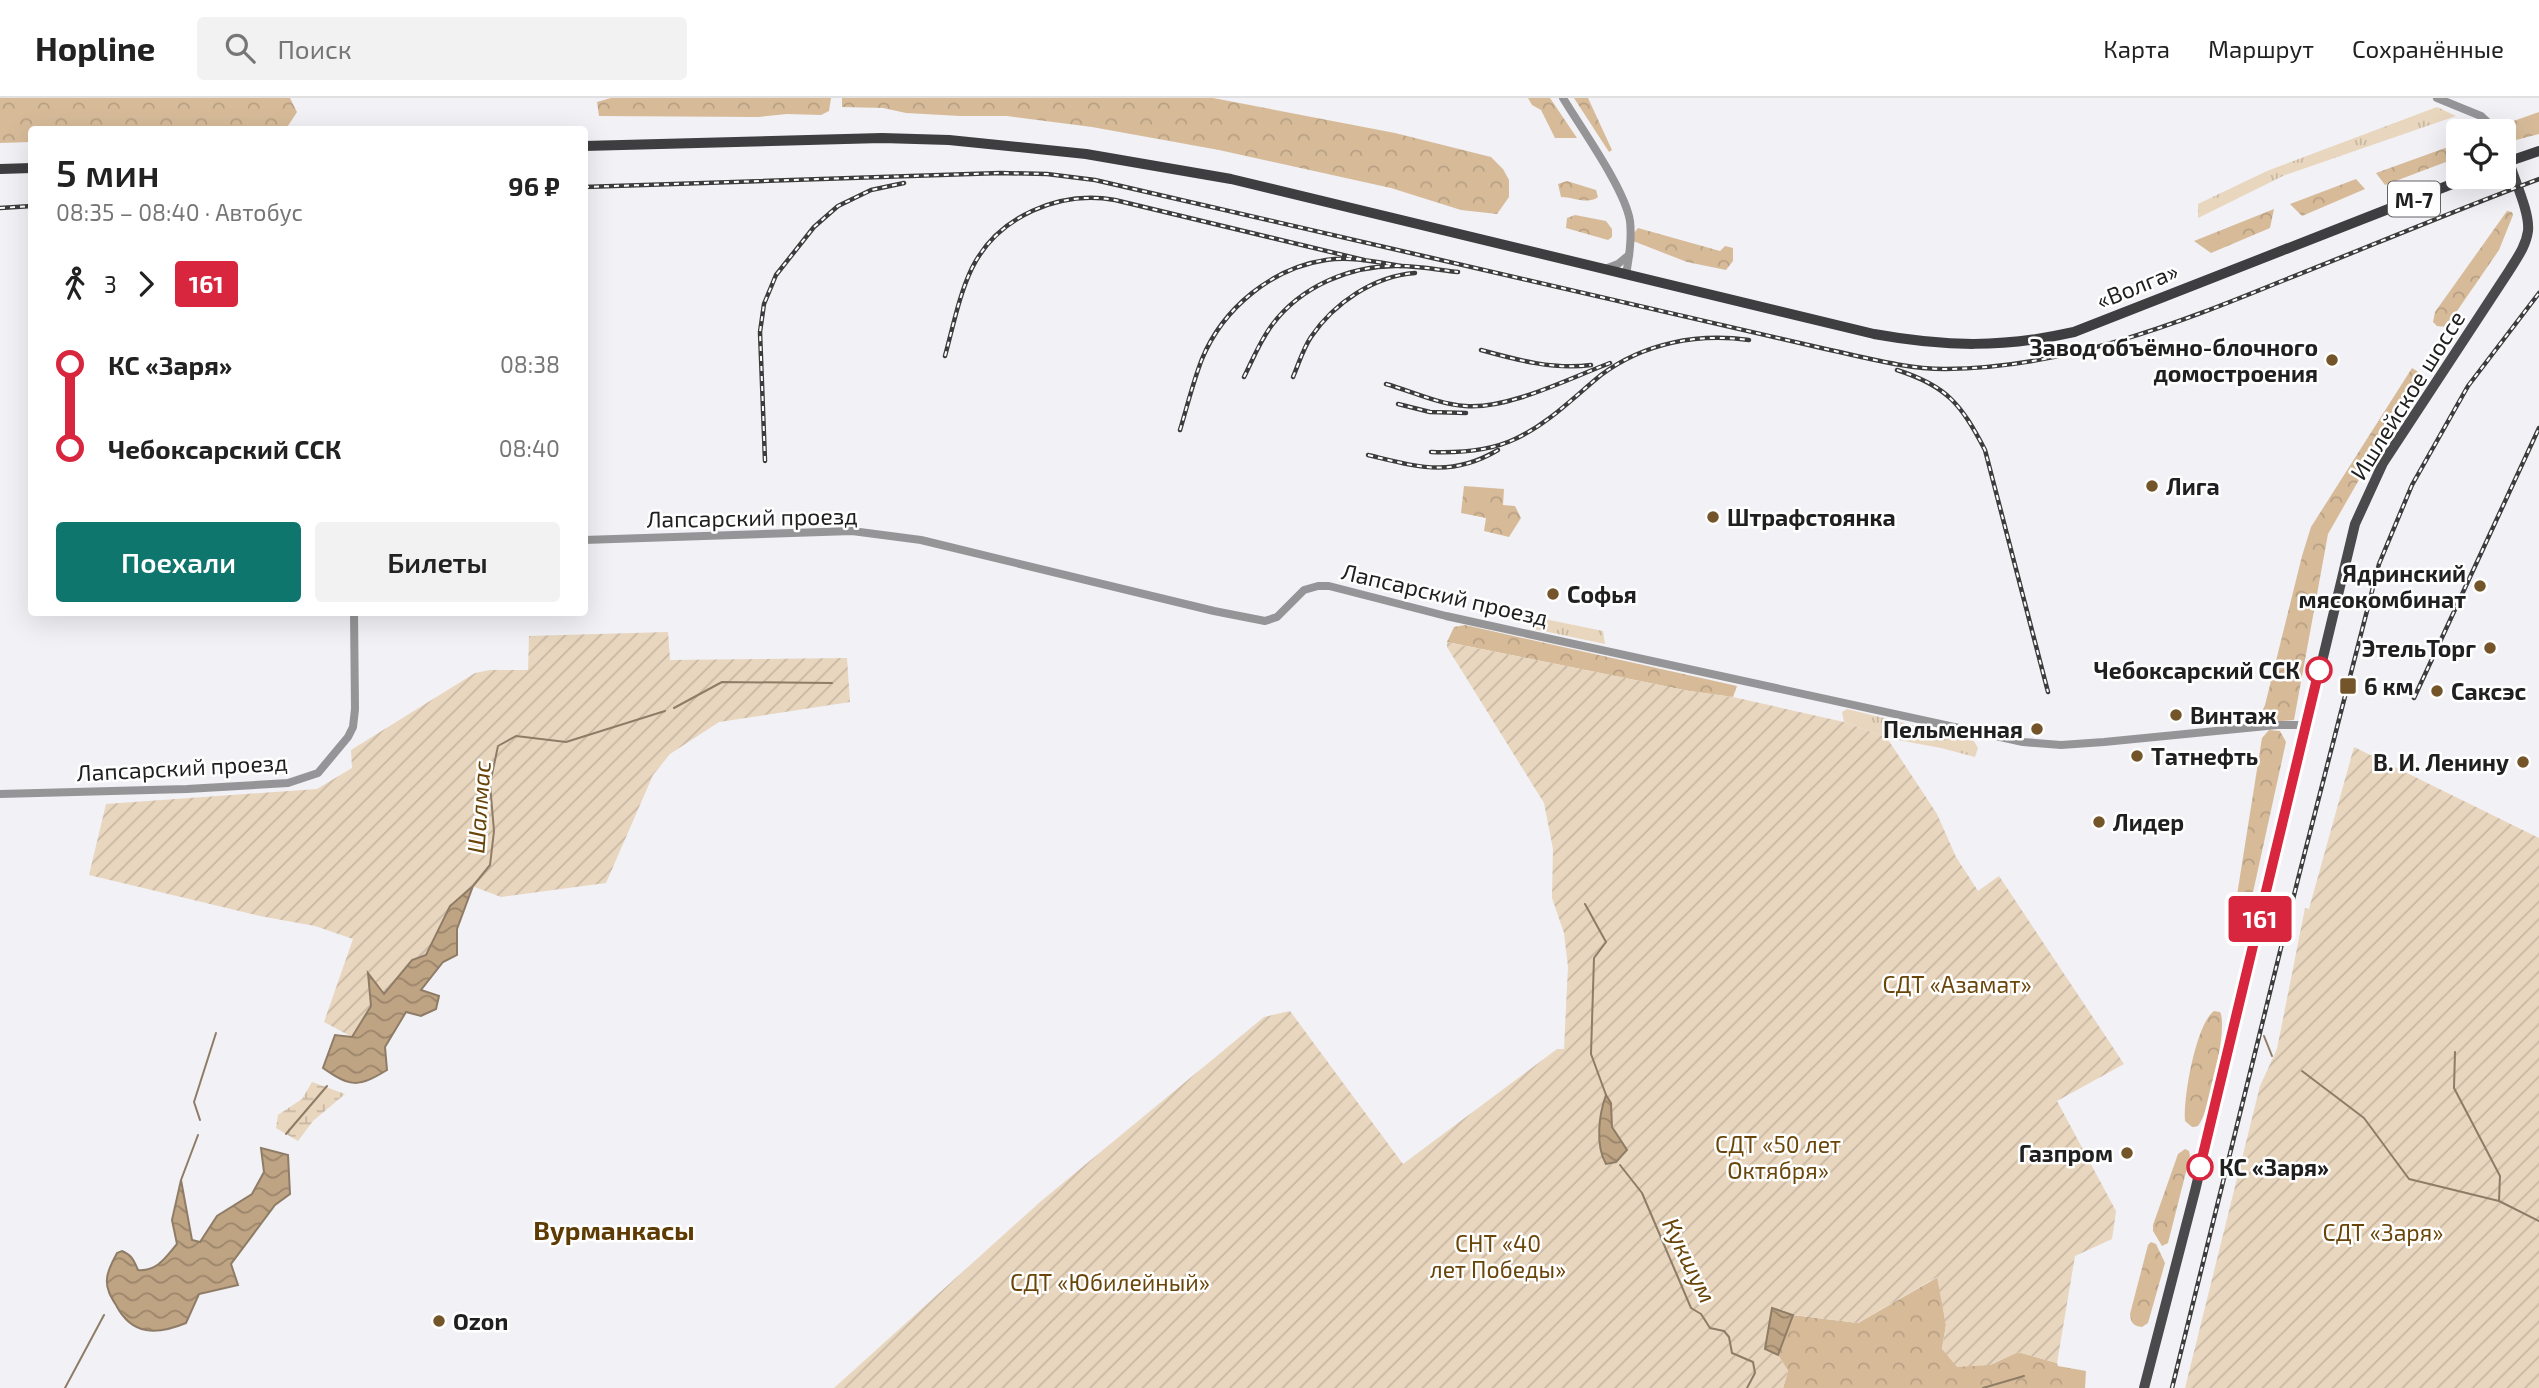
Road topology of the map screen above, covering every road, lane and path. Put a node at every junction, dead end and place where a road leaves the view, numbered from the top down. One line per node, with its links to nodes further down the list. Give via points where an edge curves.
1 (1563, 98): 11 (street, via 1623,199 1630,222)
2 (2437, 98): 3 (street)
3 (2483, 119)
4 (588, 146): 12 (highway, «Волга», via 882,138 1086,154 1231,178)
5 (2539, 151): 6 (highway)
6 (2516, 159)
7 (28, 168): 8 (highway)
8 (0, 169)
9 (2446, 186): 14 (highway, «Волга» / М-7, via 2096,324 2033,341 1931,343)
10 (2516, 188): 17 (main road, Ишлейское шоссе, via 2526,217 2525,241 2364,500)
11 (1629, 255): 12 (street); 13 (street); 14 (street)
12 (1603, 270): 13 (highway, «Волга»)
13 (1626, 275): 14 (highway, «Волга»)
14 (1644, 280)
15 (588, 540): 17 (street, Лапсарский проезд, via 852,531 920,540 1265,621 1277,617 1304,590 1329,586 1446,616 2023,742 2061,745)
16 (354, 616): 18 (street, Лапсарский проезд, via 353,727 318,773 288,783)
17 (2307, 725): 19 (main road, Ишлейское шоссе)
18 (0, 794)
19 (2144, 1388)

